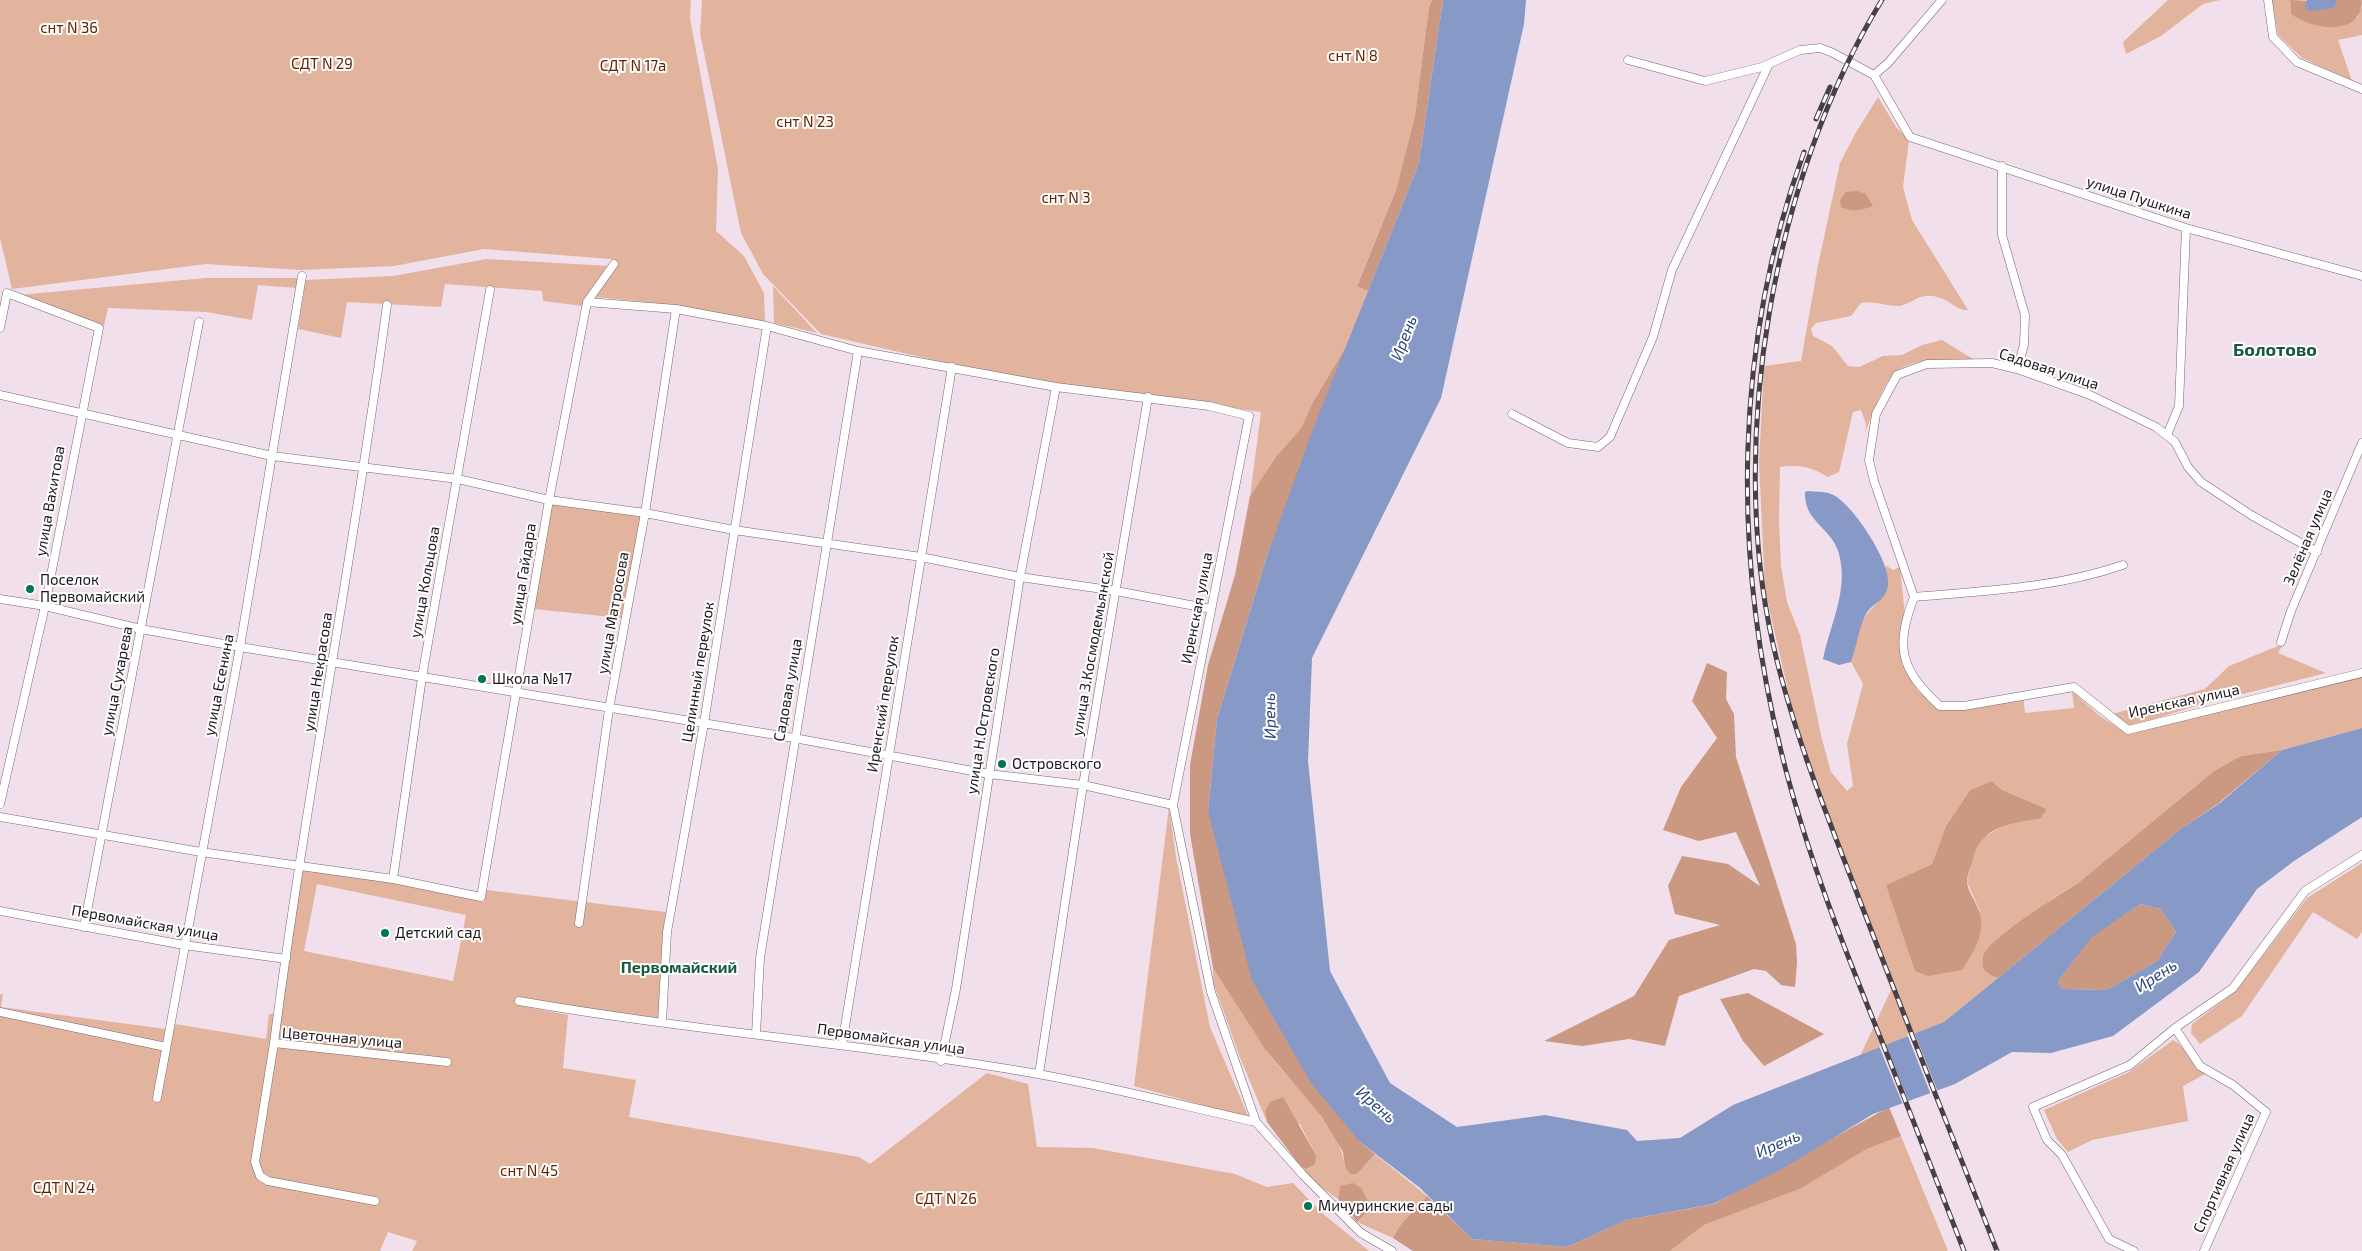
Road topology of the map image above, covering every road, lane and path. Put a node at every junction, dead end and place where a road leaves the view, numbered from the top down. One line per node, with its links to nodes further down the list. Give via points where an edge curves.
1 (1942, 0): 5 (street)
2 (2268, 0): 6 (street, via 2273,37 2297,62)
3 (1628, 60): 4 (street, via 1705,81)
4 (1769, 64): 5 (street, via 1800,50 1820,48); 26 (street, via 1672,270 1653,337 1610,436 1598,448 1568,443)
5 (1874, 75): 7 (street, улица Пушкина, via 1910,137)
6 (2362, 89)
7 (2002, 166): 8 (street, улица Пушкина); 21 (street, via 2002,235 2025,315 2024,345)
8 (2186, 228): 11 (street, улица Пушкина); 28 (street, via 2179,406)
9 (614, 264): 13 (street, улица Гайдара)
10 (302, 276): 30 (street, улица Есенина)
11 (2362, 276)
12 (490, 290): 32 (street, улица Кольцова)
13 (587, 302): 15 (street); 33 (street, улица Гайдара)
14 (387, 305): 31 (street, улица Некрасова)
15 (676, 309): 17 (street); 34 (street, улица Матросова)
16 (199, 322): 27 (street, улица Сухарева)
17 (768, 326): 19 (street); 35 (street, Целинный переулок)
18 (0, 328): 25 (street, улица Вахитова, via 7,293 98,328)
19 (858, 351): 20 (street); 36 (street, Садовая улица)
20 (952, 367): 22 (street); 38 (street, Иренский переулок)
21 (2017, 369): 28 (street, Садовая улица, via 2090,395); 42 (street, Садовая улица, via 1992,363 1927,364 1898,375 1876,414 1869,460)
22 (1056, 387): 24 (street); 40 (street, улица Н.Островского)
23 (0, 395): 25 (street)
24 (1148, 397): 41 (street, улица З.Космодемьянской); 45 (street, Иренская улица, via 1249,416)
25 (80, 413): 27 (street); 44 (street, улица Вахитова)
26 (1512, 414)
27 (179, 434): 30 (street); 46 (street, улица Сухарева)
28 (2167, 435): 37 (street, Садовая улица, via 2201,482)
29 (2362, 443): 37 (street, Зелёная улица)
30 (272, 456): 31 (street); 48 (street, улица Есенина)
31 (365, 468): 32 (street); 49 (street, улица Некрасова)
32 (458, 479): 33 (street); 51 (street, улица Кольцова)
33 (549, 500): 34 (street); 52 (street, улица Гайдара)
34 (645, 513): 35 (street); 53 (street, улица Матросова)
35 (734, 530): 36 (street); 54 (street, Целинный переулок)
36 (828, 543): 38 (street); 55 (street, Садовая улица)
37 (2317, 552): 47 (street, Зелёная улица, via 2291,611)
38 (921, 557): 40 (street); 56 (street, Иренский переулок)
39 (2123, 565): 42 (street, via 2092,576 2056,583)
40 (1020, 577): 41 (street); 57 (street, улица Н.Островского)
41 (1116, 591): 45 (street); 58 (street, улица З.Космодемьянской)
42 (1914, 597): 50 (street, Иренская улица, via 1902,644 1905,662 1922,690 1940,706 1964,706 2074,686 2128,730)
43 (0, 600): 44 (street)
44 (45, 606): 46 (street); 59 (street, улица Вахитова)
45 (1211, 609): 60 (street, Иренская улица)
46 (141, 629): 48 (street); 62 (street, улица Сухарева)
47 (2282, 642)
48 (240, 647): 49 (street); 63 (street, улица Есенина)
49 (333, 663): 51 (street); 65 (street, улица Некрасова)
50 (2362, 673)
51 (422, 677): 52 (street); 66 (street, улица Кольцова)
52 (517, 694): 53 (street); 66 (street, улица Гайдара, via 480,897)
53 (609, 709): 54 (street); 68 (street, улица Матросова)
54 (704, 723): 55 (street); 74 (street, Целинный переулок, via 667,932)
55 (794, 738): 56 (street); 76 (street, Садовая улица, via 760,958)
56 (889, 754): 57 (street); 78 (street, Иренский переулок)
57 (989, 774): 58 (street); 80 (street, улица Н.Островского, via 956,989)
58 (1083, 785): 60 (street); 82 (street, улица З.Космодемьянской)
59 (0, 804)
60 (1173, 805): 84 (street, via 1211,992)
61 (0, 817): 62 (street)
62 (101, 834): 63 (street); 69 (street, улица Сухарева)
63 (201, 852): 65 (street); 70 (street, улица Есенина)
64 (2362, 855): 75 (street, via 2305,891 2232,988)
65 (300, 864): 66 (street); 71 (street, улица Некрасова)
66 (393, 879)
67 (0, 911): 69 (street, Первомайская улица)
68 (579, 923)
69 (84, 927): 70 (street, Первомайская улица)
70 (184, 945): 71 (street, Первомайская улица); 79 (street, улица Есенина)
71 (286, 959): 77 (street, улица Некрасова)
72 (519, 1001): 74 (street, Первомайская улица, via 616,1018)
73 (0, 1012): 79 (street)
74 (662, 1022): 76 (street, Первомайская улица)
75 (2175, 1028): 87 (street, via 2130,1064 2033,1108 2047,1140 2062,1155 2109,1239); 88 (street, Спортивная улица, via 2200,1066 2233,1085 2266,1112)
76 (756, 1034): 78 (street, Первомайская улица)
77 (274, 1043): 81 (street, Цветочная улица); 85 (street, Цветочная улица, via 256,1162 260,1176)
78 (842, 1045): 80 (street, Первомайская улица)
79 (166, 1047): 83 (street, улица Есенина)
80 (941, 1060): 82 (street, Первомайская улица)
81 (447, 1062)
82 (1039, 1074): 84 (street, Первомайская улица)
83 (157, 1098)
84 (1256, 1122): 86 (street, via 1302,1175 1361,1232)
85 (375, 1201)
86 (1392, 1251)
87 (2134, 1251)
88 (2204, 1251)

